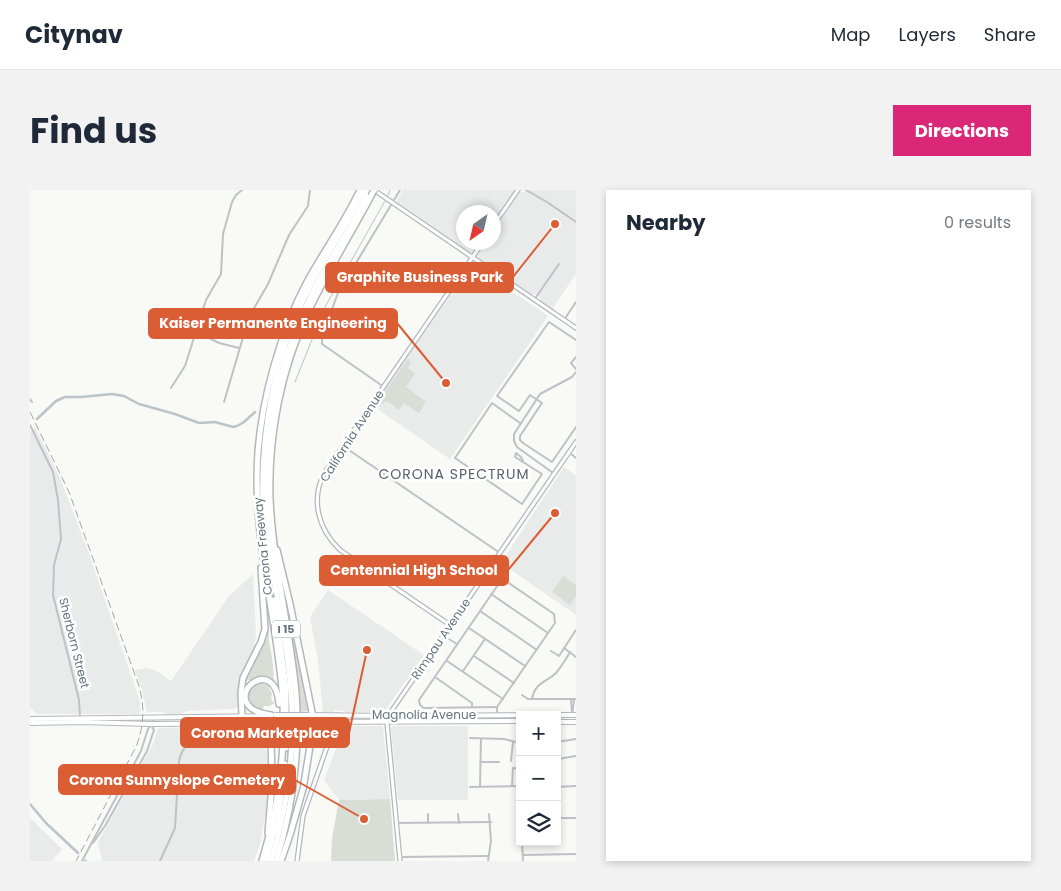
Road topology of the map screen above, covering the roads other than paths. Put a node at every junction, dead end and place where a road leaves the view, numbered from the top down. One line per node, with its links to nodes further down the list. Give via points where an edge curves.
1 (242, 190): 20 (street, via 232,202 223,234 221,274 206,300)
2 (310, 190): 23 (street, via 308,206 293,228 252,311)
3 (374, 190): 7 (highway, Corona Freeway / I 15, bridge); 8 (main road)
4 (400, 190): 8 (street)
5 (518, 190): 9 (main road)
6 (526, 190): 10 (street)
7 (365, 192): 11 (highway); 13 (highway, Corona Freeway / I 15); 21 (highway, Corona Freeway / I 15, via 307,283); 26 (highway, via 307,292)
8 (392, 202): 14 (main road); 28 (street, via 338,293 322,336 322,344)
9 (501, 216)
10 (576, 222)
11 (346, 232): 13 (highway); 41 (highway, via 312,292 289,350 274,410)
12 (477, 250): 14 (main road, California Avenue)
13 (338, 256): 35 (highway, Corona Freeway / I 15, via 314,299 294,346)
14 (472, 257): 16 (main road); 28 (main road, California Avenue)
15 (558, 264): 16 (street)
16 (534, 300): 18 (main road)
17 (576, 303): 18 (street)
18 (564, 320): 19 (main road)
19 (576, 328)
20 (196, 331): 23 (street, via 219,343); 29 (street, via 185,366)
21 (284, 337): 26 (highway); 44 (highway, Corona Freeway / I 15, via 271,376 259,444 256,501)
22 (576, 340): 30 (street, via 549,322 497,396 519,411 530,395)
23 (240, 348): 31 (street)
24 (576, 357): 27 (street, via 571,363)
25 (576, 363): 27 (street)
26 (279, 365): 135 (highway, via 268,413 262,496 266,555 286,687 287,736 282,798)
27 (575, 369): 30 (street, via 572,377 542,392)
28 (384, 387): 37 (main road, California Avenue)
29 (171, 388)
30 (536, 399): 32 (street); 34 (street, via 542,403 520,436 523,443 552,462)
31 (224, 402)
32 (520, 423): 38 (street, via 513,436); 38 (street, via 492,404 455,458 522,504 542,474 523,461 516,453)
33 (30, 425): 85 (street, Sherborn Street, via 53,472 57,490 61,540 54,565 53,595 79,700)
34 (576, 427)
35 (274, 432): 41 (highway); 43 (highway, Corona Freeway / I 15, via 270,471)
36 (576, 442): 39 (main road, Rimpau Avenue)
37 (343, 446): 45 (street); 50 (main road, California Avenue, via 318,489 318,510 325,532 340,550)
38 (519, 450): 42 (street)
39 (568, 453): 40 (street); 42 (main road, Rimpau Avenue)
40 (576, 458)
41 (267, 459): 136 (highway, via 268,530 292,707 290,777)
42 (554, 474): 45 (main road, Rimpau Avenue)
43 (273, 539): 75 (highway, via 290,604); 137 (highway, Corona Freeway / I 15, via 295,685 297,730 290,801)
44 (262, 553): 82 (highway, via 264,629 243,678); 96 (highway, Corona Freeway / I 15, via 281,680)
45 (500, 553): 50 (main road, Rimpau Avenue)
46 (494, 573): 47 (street)
47 (502, 579): 48 (street); 53 (street, via 554,614 555,623)
48 (491, 594): 49 (street); 53 (street)
49 (480, 611): 51 (street); 58 (street)
50 (450, 625): 54 (main road, Rimpau Avenue)
51 (468, 628): 55 (street); 56 (street)
52 (576, 631): 57 (street)
53 (548, 633): 58 (street)
54 (444, 635): 56 (street); 83 (main road, Rimpau Avenue)
55 (485, 639): 61 (street); 64 (street)
56 (457, 644): 63 (street)
57 (564, 648): 59 (street, via 559,656); 60 (street)
58 (537, 650): 64 (street)
59 (552, 651)
60 (570, 652): 62 (street); 70 (street, via 557,672 541,682)
61 (474, 656): 65 (street); 67 (street)
62 (576, 656)
63 (446, 660): 65 (street); 66 (street)
64 (525, 666): 67 (street)
65 (463, 671): 69 (street)
66 (435, 677): 72 (street); 72 (street, via 419,700 420,705 424,708)
67 (514, 683): 69 (street)
68 (522, 695): 70 (street)
69 (503, 699): 73 (street)
70 (532, 699): 71 (street)
71 (573, 699): 81 (street)
72 (472, 706): 73 (street)
73 (497, 707): 78 (street)
74 (273, 715): 75 (main road, Magnolia Avenue, bridge); 82 (main road, Magnolia Avenue); 96 (highway, via 256,711 246,701 248,687 257,680 268,681 276,689)
75 (310, 715): 76 (main road, Magnolia Avenue); 88 (highway)
76 (338, 715): 83 (main road, Magnolia Avenue); 89 (main road)
77 (439, 715): 78 (main road, Magnolia Avenue); 83 (main road, Magnolia Avenue); 90 (main road)
78 (497, 715): 79 (main road, Magnolia Avenue)
79 (516, 715)
80 (561, 715): 81 (main road, Magnolia Avenue)
81 (574, 715): 93 (main road)
82 (242, 716): 84 (main road, Magnolia Avenue); 87 (main road)
83 (388, 716): 94 (main road, Rimpau Avenue)
84 (154, 717): 85 (main road, Magnolia Avenue); 95 (street)
85 (80, 720): 86 (main road, Magnolia Avenue); 95 (main road, Magnolia Avenue)
86 (30, 721)
87 (247, 722): 88 (main road, Magnolia Avenue, bridge); 95 (main road, Magnolia Avenue); 125 (highway, via 261,726 271,735)
88 (312, 722): 89 (main road, Magnolia Avenue); 138 (highway, via 303,789)
89 (337, 722): 94 (main road, Magnolia Avenue); 139 (main road, via 303,816)
90 (439, 722): 91 (main road, Magnolia Avenue); 94 (main road, Magnolia Avenue)
91 (516, 722)
92 (561, 722): 93 (main road)
93 (574, 722)
94 (387, 723): 122 (main road, Rimpau Avenue)
95 (151, 724): 126 (street, via 141,751); 126 (street, via 154,730 147,751 106,826)
96 (283, 737): 125 (highway, Corona Freeway / I 15, via 283,760)
97 (470, 738): 98 (street)
98 (481, 739): 101 (street); 107 (street)
99 (576, 739): 100 (street)
100 (561, 741)
101 (513, 742): 102 (street); 106 (street)
102 (516, 742)
103 (186, 745): 133 (street, via 181,754 174,828)
104 (576, 756): 105 (street)
105 (561, 758)
106 (511, 761)
107 (480, 762): 108 (street); 114 (street)
108 (499, 762)
109 (516, 768): 110 (street)
110 (512, 786): 111 (street); 114 (street)
111 (516, 786)
112 (576, 786): 115 (street)
113 (470, 787): 114 (street)
114 (480, 787)
115 (561, 787)
116 (428, 814): 123 (street)
117 (458, 814): 124 (street)
118 (489, 814): 121 (street)
119 (561, 818): 120 (street)
120 (576, 818)
121 (491, 822): 124 (street); 130 (street)
122 (396, 823): 123 (street); 131 (main road, Rimpau Avenue)
123 (428, 823): 124 (street)
124 (458, 823)
125 (269, 838): 134 (highway, Corona Freeway / I 15)
126 (93, 843): 132 (street)
127 (522, 846): 129 (street)
128 (576, 854): 129 (street)
129 (522, 855): 141 (street)
130 (488, 856): 131 (street); 140 (street)
131 (400, 859)
132 (82, 861)
133 (160, 861)
134 (262, 861)
135 (266, 861)
136 (271, 861)
137 (276, 861)
138 (281, 861)
139 (297, 861)
140 (488, 861)
141 (523, 861)

